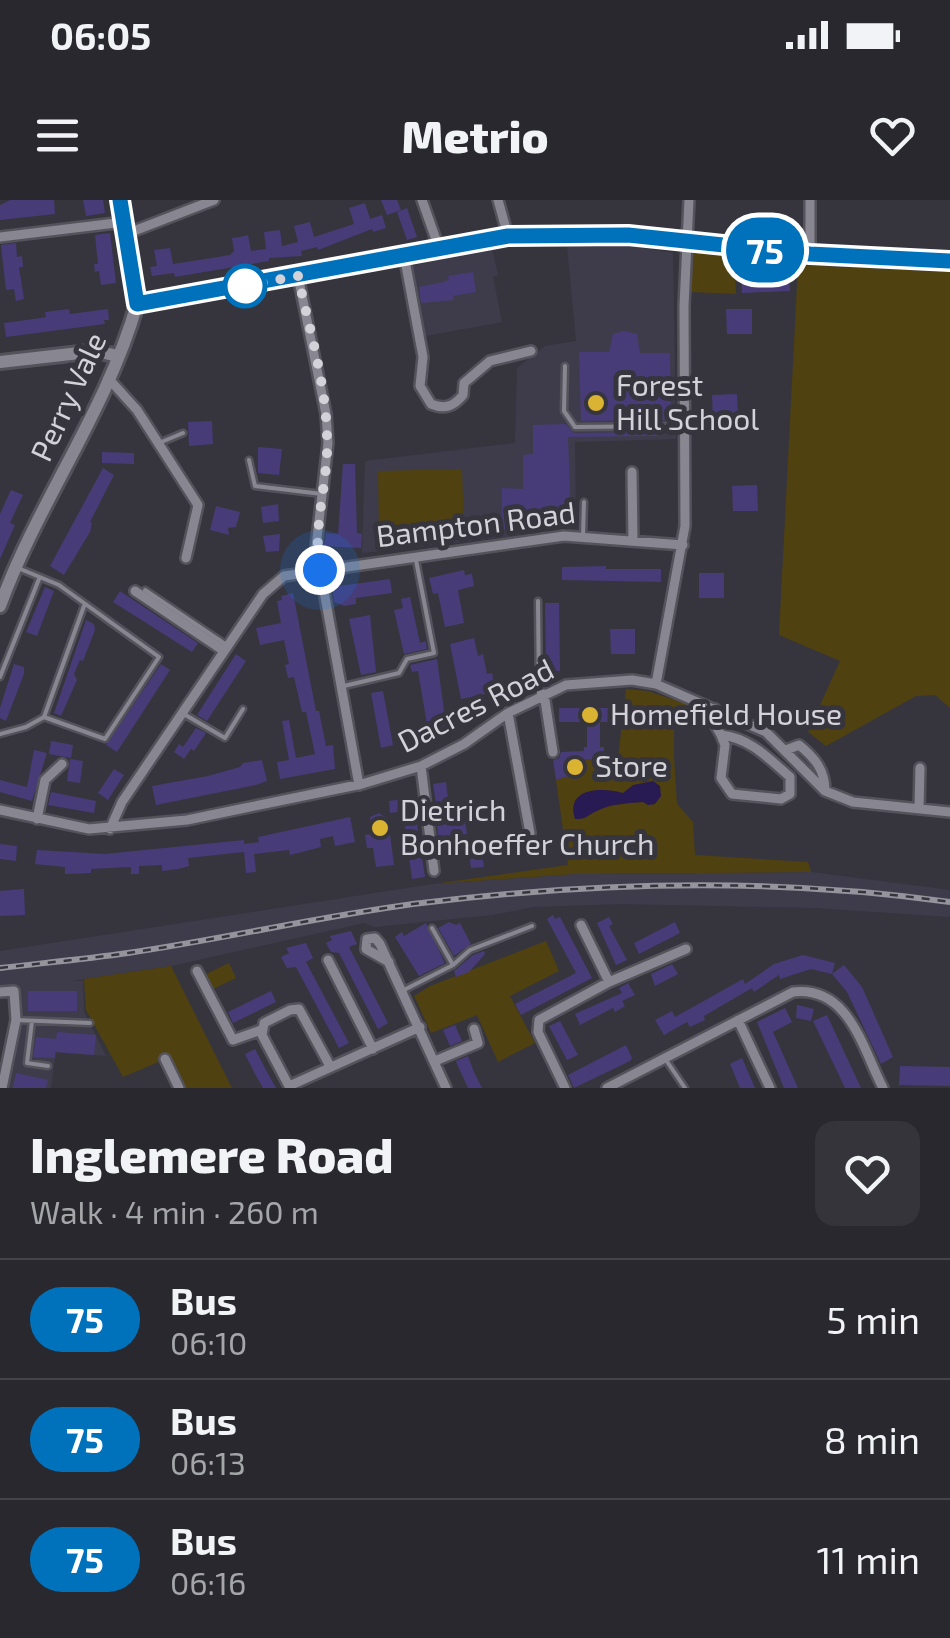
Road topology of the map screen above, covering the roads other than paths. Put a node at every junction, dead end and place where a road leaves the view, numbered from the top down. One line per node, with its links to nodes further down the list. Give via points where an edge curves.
1 (120, 200): 7 (street, Perry Vale)
2 (214, 200): 7 (street)
3 (422, 200): 11 (street)
4 (498, 200): 8 (street)
5 (689, 200): 10 (street)
6 (810, 200): 12 (street)
7 (125, 228): 9 (street); 16 (street, Perry Vale)
8 (508, 236): 10 (street, via 628,235); 11 (street)
9 (0, 237)
10 (686, 242): 12 (street); 22 (street)
11 (439, 248): 13 (street)
12 (810, 254): 14 (street)
13 (404, 256): 15 (street); 17 (street, via 423,357 420,386 431,404 454,404 464,383 490,362)
14 (950, 261)
15 (298, 276): 16 (street); 27 (street, via 326,414)
16 (137, 304): 18 (street, Perry Vale)
17 (531, 351)
18 (116, 356): 19 (street, via 97,351); 21 (street, Perry Vale)
19 (0, 362)
20 (564, 366): 22 (lane, via 564,411 575,427)
21 (108, 378): 24 (street); 34 (street, Perry Vale)
22 (686, 426): 31 (street)
23 (183, 433): 24 (lane)
24 (160, 444): 33 (street, via 198,505)
25 (248, 460): 27 (lane, via 255,486)
26 (632, 472): 30 (street)
27 (322, 494): 35 (street)
28 (584, 502): 29 (lane)
29 (583, 536): 30 (street, Bampton Road); 32 (street, Bampton Road)
30 (633, 540): 31 (street, Bampton Road)
31 (683, 546): 43 (street)
32 (415, 557): 35 (street, Bampton Road); 44 (lane, via 434,653 407,659 399,673)
33 (186, 558)
34 (14, 567): 36 (lane); 39 (street, Perry Vale)
35 (320, 570): 41 (street, Bampton Road, via 284,576); 44 (street)
36 (40, 577): 40 (lane); 42 (lane)
37 (140, 590): 41 (street)
38 (538, 601): 45 (lane)
39 (0, 606)
40 (84, 606): 50 (lane); 50 (lane, via 159,657 105,740)
41 (226, 649): 48 (street, Bampton Road)
42 (0, 676)
43 (656, 684): 45 (street, Dacres Road, via 576,682); 47 (street, Dacres Road)
44 (340, 687): 57 (street)
45 (541, 695): 49 (street, Dacres Road); 53 (street)
46 (243, 708): 48 (lane, via 225,738)
47 (715, 709): 52 (street, via 713,721); 59 (street, Dacres Road, via 766,732 825,791 853,802)
48 (182, 713): 62 (street, Bampton Road)
49 (508, 713): 55 (street, Dacres Road); 63 (street)
50 (44, 716): 51 (lane)
51 (0, 734)
52 (722, 735): 52 (street, via 741,737 772,761 790,777 790,794 732,794 720,778)
53 (553, 752)
54 (62, 764): 61 (street, via 44,780)
55 (421, 766): 57 (street, Dacres Road); 64 (street)
56 (920, 768): 59 (street)
57 (358, 784): 62 (street, Dacres Road)
58 (0, 810): 61 (street, Dacres Road)
59 (920, 810): 60 (street)
60 (950, 812)
61 (37, 819): 62 (street, Dacres Road)
62 (110, 829)
63 (530, 832)
64 (434, 871)
65 (532, 926): 71 (lane, via 470,950)
66 (580, 926): 73 (street)
67 (432, 928): 71 (lane)
68 (686, 949): 73 (street)
69 (328, 960): 83 (street)
70 (389, 962): 74 (street)
71 (453, 965): 74 (lane)
72 (198, 971): 82 (street, via 233,1040)
73 (609, 982): 94 (street, via 538,1023)
74 (404, 990): 80 (street)
75 (0, 992): 76 (street, via 14,991)
76 (16, 1020): 77 (lane); 91 (street)
77 (32, 1020): 79 (lane); 87 (lane, via 27,1063)
78 (738, 1020): 85 (street); 97 (street); 98 (street, via 792,992 824,996 843,1008)
79 (90, 1024)
80 (420, 1027): 83 (street); 86 (street)
81 (474, 1028): 86 (street, via 478,1044)
82 (261, 1030): 88 (street, via 299,1010); 90 (street)
83 (373, 1048): 88 (street)
84 (165, 1059): 92 (street)
85 (666, 1060): 89 (street); 96 (lane)
86 (434, 1061): 93 (street)
87 (48, 1066)
88 (330, 1066): 90 (street)
89 (625, 1084): 95 (street)
90 (290, 1087)
91 (2, 1088)
92 (180, 1088)
93 (446, 1088)
94 (566, 1088)
95 (607, 1088)
96 (685, 1088)
97 (770, 1088)
98 (883, 1088)

